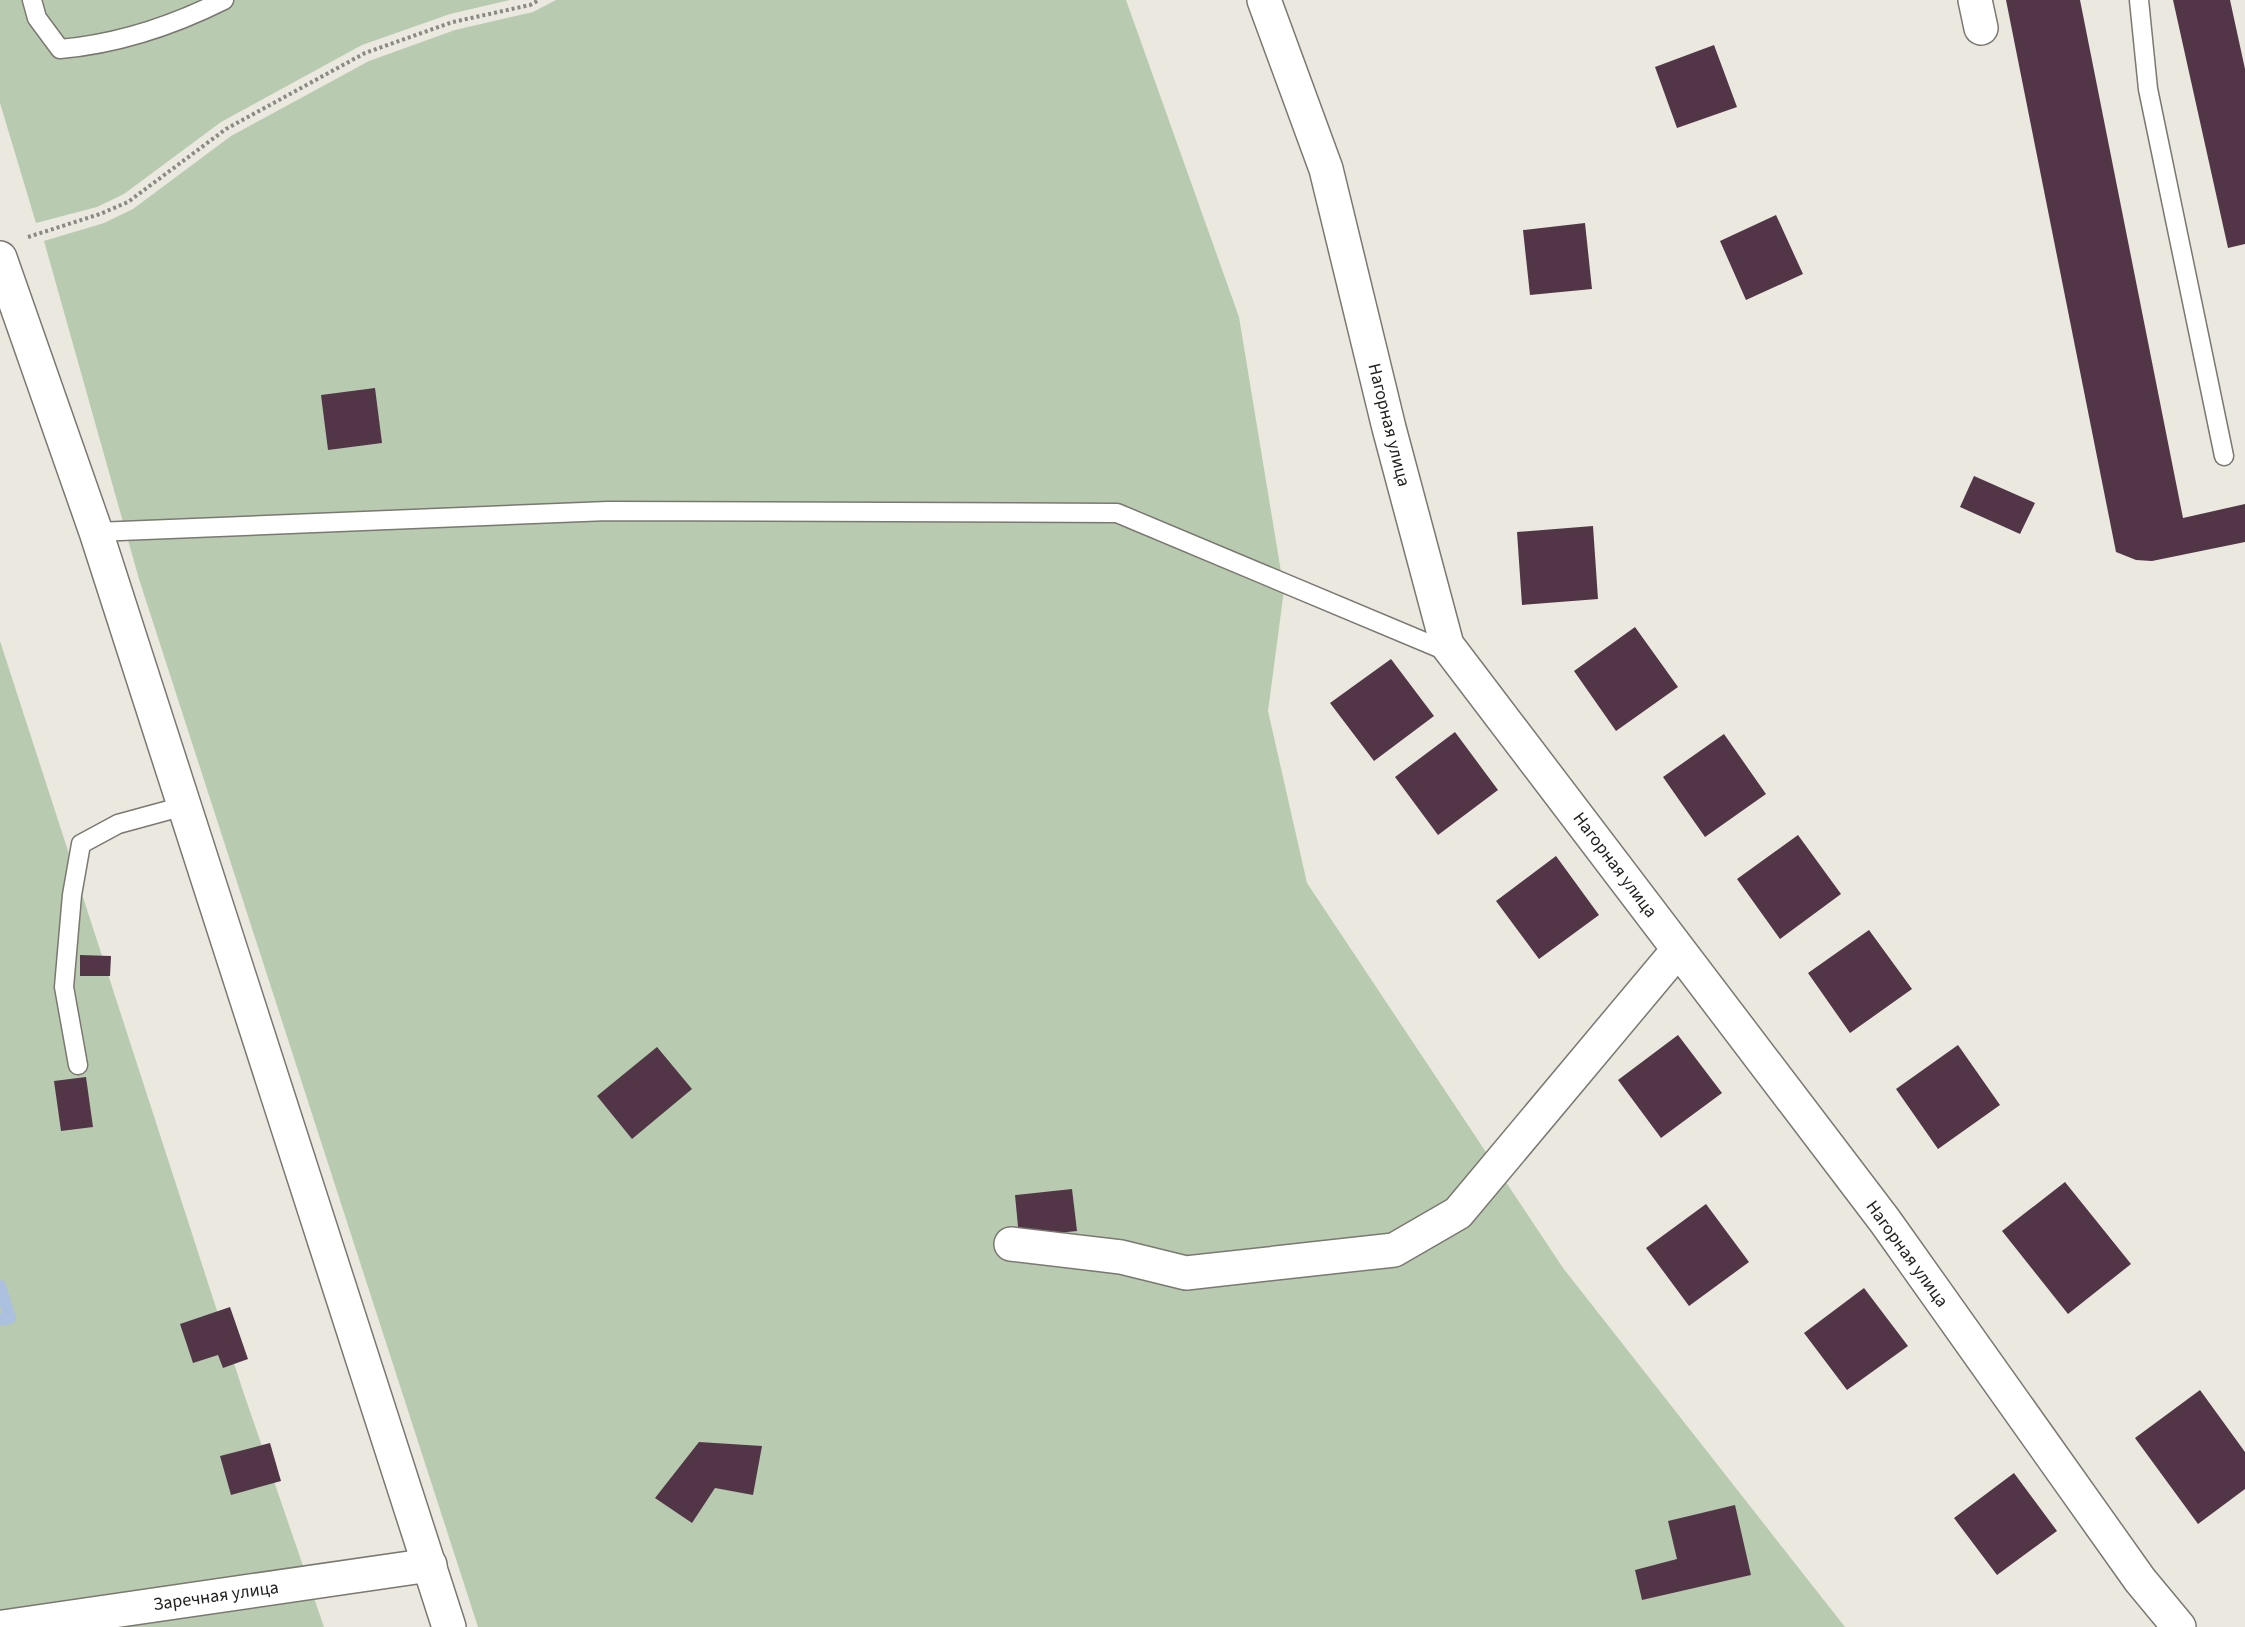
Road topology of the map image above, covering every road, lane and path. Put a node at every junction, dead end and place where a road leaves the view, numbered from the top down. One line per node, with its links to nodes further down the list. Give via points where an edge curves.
1 (32, 0): 2 (lane, via 38,18 60,49 98,45 184,20)
2 (224, 0)
3 (539, 0): 6 (path, via 453,22 365,53 226,129 128,202)
4 (1264, 0): 9 (street, Нагорная улица, via 1326,169 1389,428 1448,645)
5 (2139, 0): 7 (lane, via 2148,89)
6 (11, 248): 8 (street)
7 (2224, 456)
8 (96, 532): 9 (lane, via 608,511 1117,513); 10 (street)
9 (1457, 656): 11 (street, Нагорная улица)
10 (184, 806): 12 (lane, via 118,824 81,844 64,987); 14 (street)
11 (1678, 950): 13 (street, via 1458,1214 1394,1250 1186,1273 1121,1257); 17 (street, Нагорная улица, via 1884,1221 2140,1580)
12 (78, 1065)
13 (1011, 1244)
14 (430, 1565): 15 (street, Заречная улица); 16 (street)
15 (3, 1627)
16 (450, 1627)
17 (2179, 1627)

